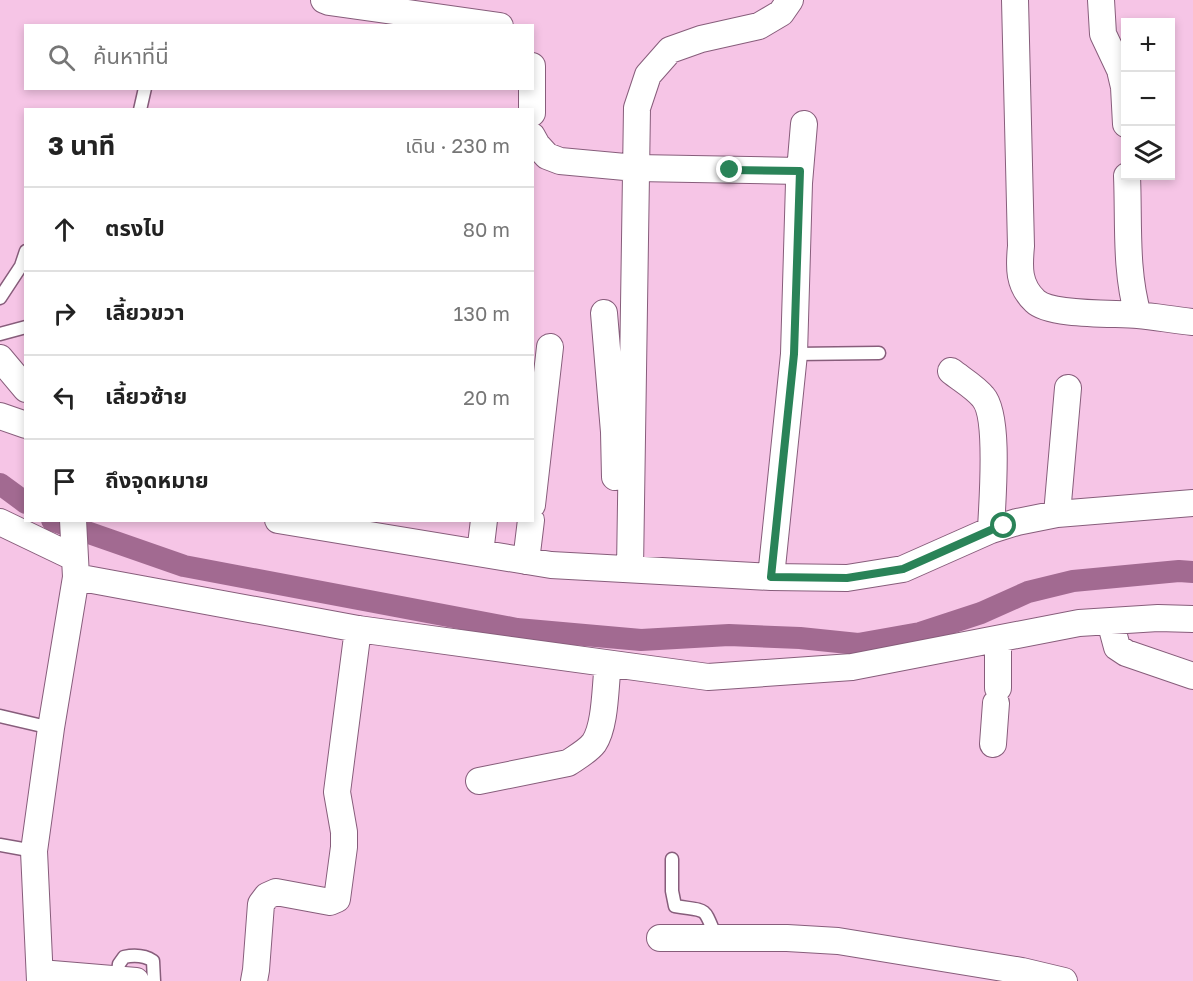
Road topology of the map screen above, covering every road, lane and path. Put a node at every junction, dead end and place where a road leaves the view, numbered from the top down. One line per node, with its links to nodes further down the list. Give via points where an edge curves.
1 (324, 0): 5 (street)
2 (790, 0): 13 (street, via 782,13 759,26 670,50 648,75 637,108)
3 (1015, 0): 19 (street, via 1019,272 1024,289 1036,303 1056,310)
4 (1101, 0): 6 (street, via 1103,34)
5 (486, 24)
6 (1121, 74)
7 (144, 90): 9 (lane)
8 (532, 90): 10 (street)
9 (140, 108)
10 (532, 108)
11 (804, 124): 14 (street)
12 (534, 140): 13 (street, via 547,156 554,158)
13 (636, 168): 14 (street); 42 (street)
14 (800, 171): 25 (street)
15 (1127, 180): 19 (street, via 1129,274)
16 (24, 257): 17 (lane)
17 (0, 298)
18 (604, 313): 42 (street, via 617,525)
19 (1138, 315): 20 (street)
20 (1193, 322)
21 (24, 328): 22 (lane)
22 (0, 334)
23 (550, 347): 32 (street)
24 (879, 353): 25 (lane)
25 (794, 354): 44 (street)
26 (0, 358): 28 (street)
27 (951, 371): 39 (street, via 988,404 993,427)
28 (24, 387)
29 (1068, 388): 34 (street)
30 (0, 416): 31 (street)
31 (24, 424)
32 (534, 487)
33 (1193, 503): 34 (street)
34 (1057, 514): 39 (street)
35 (0, 522): 40 (street)
36 (290, 522): 41 (street)
37 (484, 522): 41 (street)
38 (531, 522): 43 (street)
39 (991, 530): 44 (street, via 903,569 847,578)
40 (75, 549): 47 (street); 52 (street)
41 (480, 553): 43 (street)
42 (630, 558): 43 (street, via 551,565); 44 (street)
43 (526, 561)
44 (771, 577)
45 (1193, 619): 46 (street)
46 (1110, 621): 48 (street); 50 (street, via 1118,647 1126,653)
47 (358, 629): 49 (street); 64 (street, via 337,792 344,847 337,899 330,902 276,892 267,896 261,904)
48 (998, 639): 49 (street, via 852,667 746,675 708,677); 53 (street)
49 (608, 664): 54 (street, via 601,725 594,743 581,755 568,763)
50 (1193, 676)
51 (0, 716): 52 (lane)
52 (51, 728): 56 (street)
53 (993, 744)
54 (478, 781)
55 (0, 845): 56 (lane)
56 (34, 851): 60 (street)
57 (672, 860): 59 (lane, via 675,906 704,910)
58 (660, 938): 59 (street)
59 (717, 939): 62 (street, via 838,941)
60 (40, 977): 61 (street)
61 (127, 980): 63 (lane, via 119,964 124,957 132,956 153,961)
62 (1053, 980)
63 (154, 981)
64 (254, 981)

